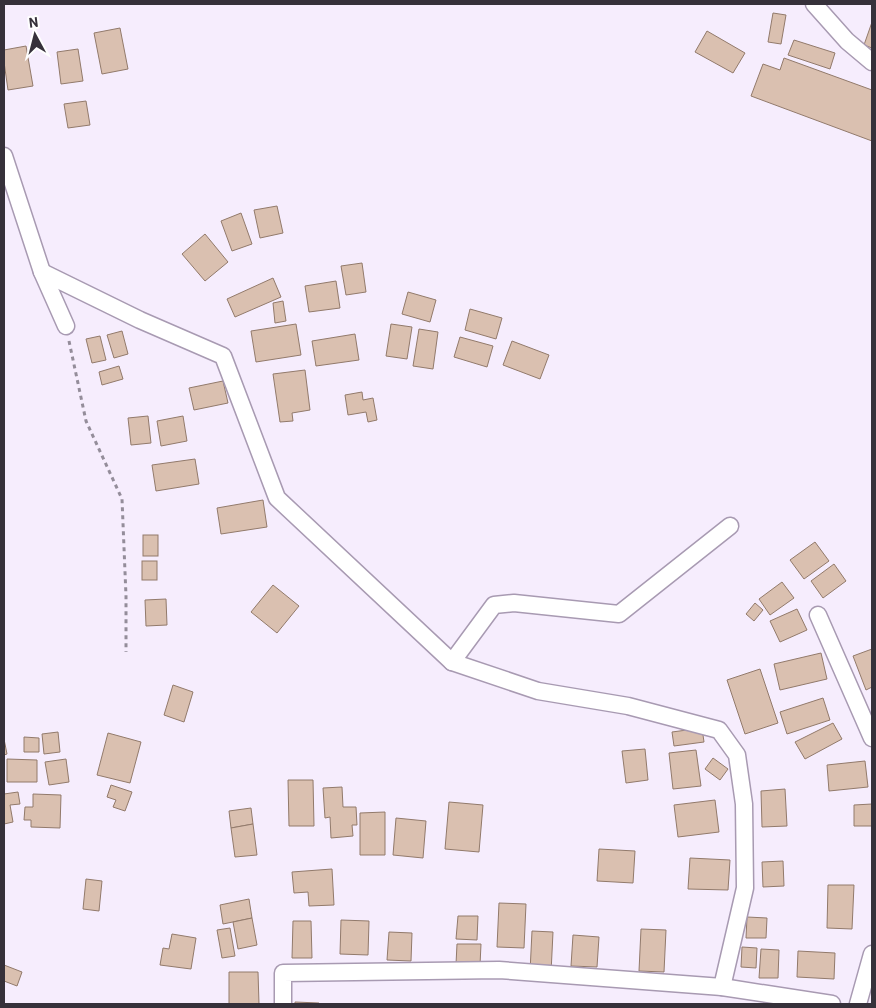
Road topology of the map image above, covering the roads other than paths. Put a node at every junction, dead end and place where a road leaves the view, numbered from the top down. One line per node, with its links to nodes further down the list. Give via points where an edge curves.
1 (814, 4): 2 (street, via 847,41)
2 (872, 62)
3 (4, 156): 4 (street)
4 (42, 272): 5 (street); 8 (street, via 223,356 277,498)
5 (66, 326)
6 (730, 526): 8 (street, via 619,614 514,603 494,605)
7 (818, 615): 9 (street)
8 (452, 662): 11 (street, via 538,691 628,706 719,730 737,755 744,804 745,888)
9 (872, 738)
10 (872, 954): 14 (street)
11 (722, 987): 12 (street, via 500,970 283,973); 13 (street)
12 (283, 1004)
13 (832, 1004)
14 (858, 1004)

